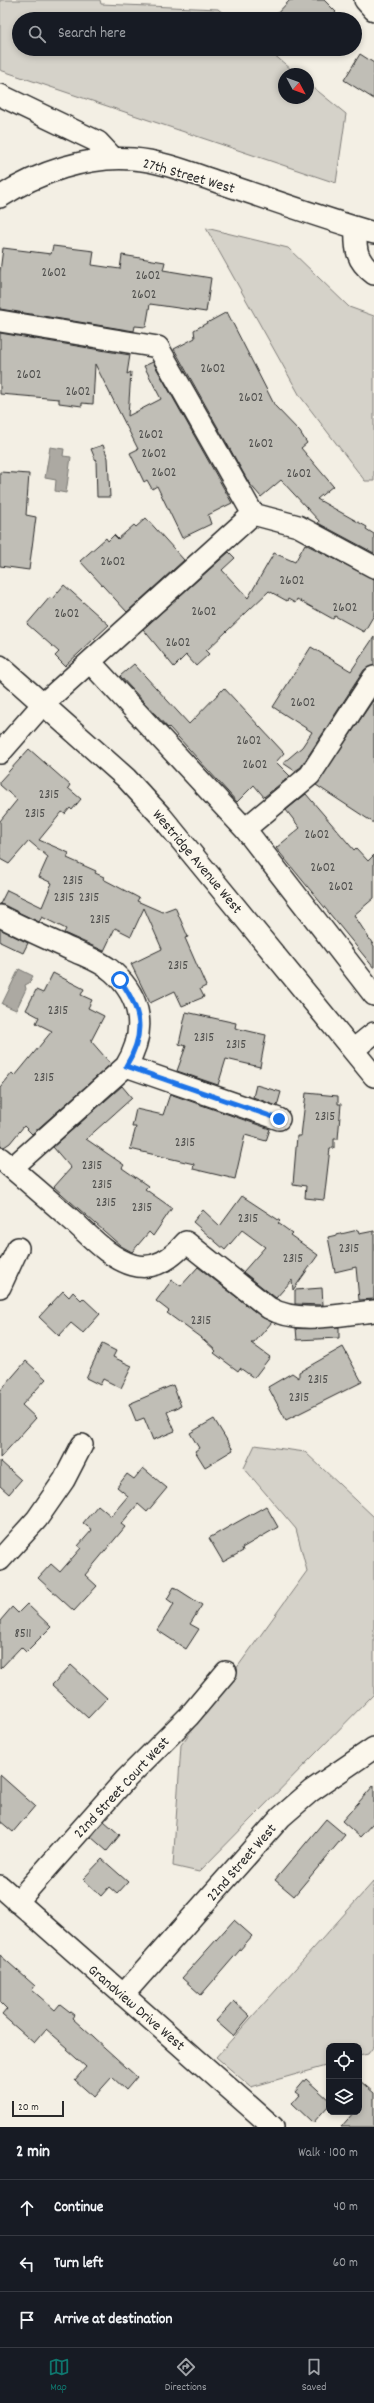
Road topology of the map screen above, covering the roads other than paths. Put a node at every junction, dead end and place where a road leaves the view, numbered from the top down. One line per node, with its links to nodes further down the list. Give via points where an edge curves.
1 (365, 0): 2 (street)
2 (374, 10)
3 (0, 94): 4 (street, via 98,142)
4 (113, 158): 5 (street, 27th Street West, via 54,171); 6 (street, 27th Street West, via 155,163)
5 (0, 197)
6 (365, 230): 7 (street, via 354,249 367,269)
7 (374, 274)
8 (0, 321): 9 (street, via 158,347)
9 (252, 514): 10 (street, via 298,526); 11 (street)
10 (374, 567)
11 (90, 662): 14 (street); 16 (street)
12 (0, 666): 14 (street, Westridge Avenue West)
13 (374, 677): 16 (street, via 310,775)
14 (43, 704): 15 (street); 20 (street, Westridge Avenue West, via 126,778 162,816)
15 (0, 753)
16 (245, 829): 18 (street)
17 (0, 916): 21 (street, via 93,960 113,972 120,980 134,1002 139,1026 134,1052)
18 (374, 995)
19 (374, 1033): 20 (street)
20 (353, 1050): 22 (street, Westridge Avenue West)
21 (126, 1066): 23 (street); 24 (street)
22 (374, 1076)
23 (279, 1119)
24 (6, 1163): 27 (street, via 121,1260 134,1265 157,1264 169,1259 186,1242 280,1315 298,1317)
25 (18, 1248): 26 (street)
26 (0, 1287)
27 (374, 1311)
28 (82, 1445): 29 (street, via 64,1480 37,1519)
29 (0, 1560)
30 (226, 1672): 33 (street, 22nd Street Court West, via 189,1716 124,1780)
31 (374, 1748): 34 (street, 22nd Street West, via 311,1791 281,1817)
32 (0, 1886): 33 (street, Grandview Drive West)
33 (17, 1902): 34 (street, Grandview Drive West)
34 (124, 1995): 35 (street, Grandview Drive West)
35 (273, 2127)

